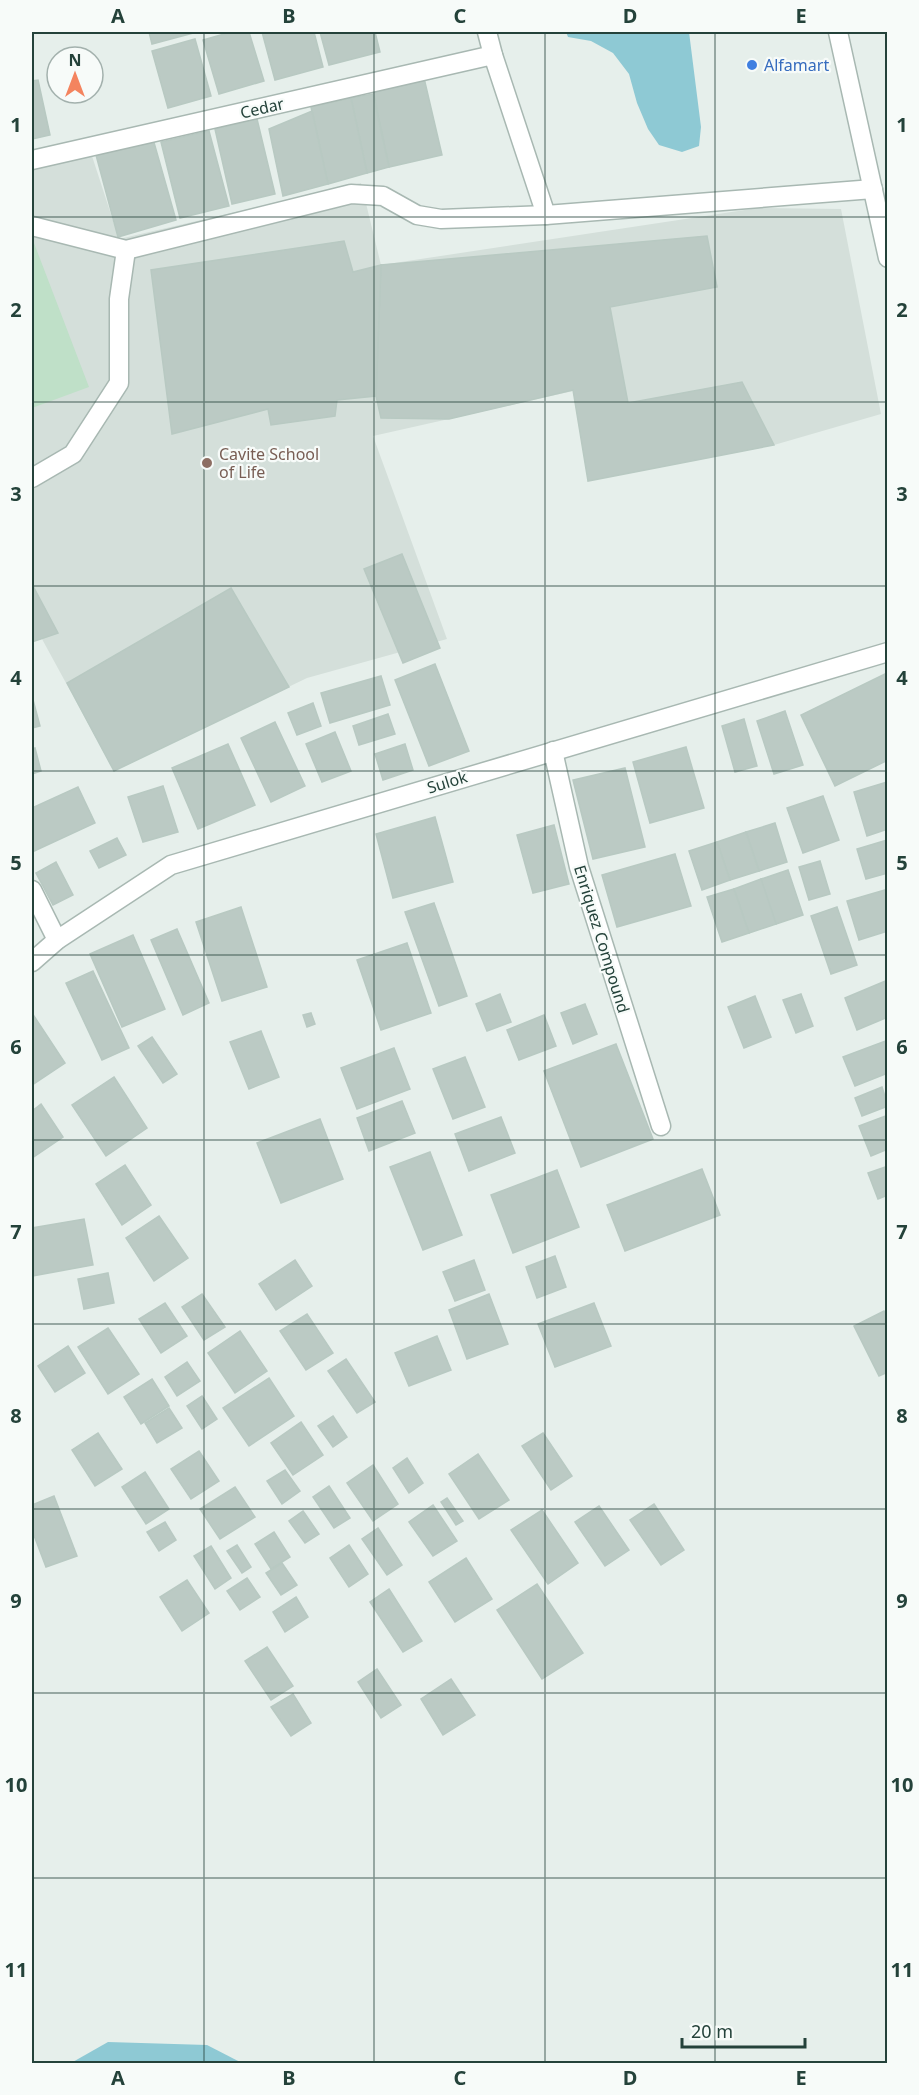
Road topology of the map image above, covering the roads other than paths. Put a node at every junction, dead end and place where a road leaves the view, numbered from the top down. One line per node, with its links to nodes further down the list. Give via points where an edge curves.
1 (487, 32): 3 (street)
2 (838, 32): 5 (street)
3 (493, 55): 4 (street, Cedar); 6 (street)
4 (32, 160)
5 (873, 189): 6 (street); 9 (street)
6 (546, 215): 8 (street, via 441,219 417,215 383,196 351,194)
7 (32, 226): 8 (street)
8 (126, 250): 10 (street, via 119,300 119,383 73,454)
9 (888, 258)
10 (32, 478)
11 (888, 652): 12 (street, Sulok)
12 (553, 751): 14 (street, Sulok, via 171,865); 16 (street, Enriquez Compound, via 579,867)
13 (32, 890): 14 (street)
14 (57, 940): 15 (street, Sulok)
15 (32, 962)
16 (661, 1126)

